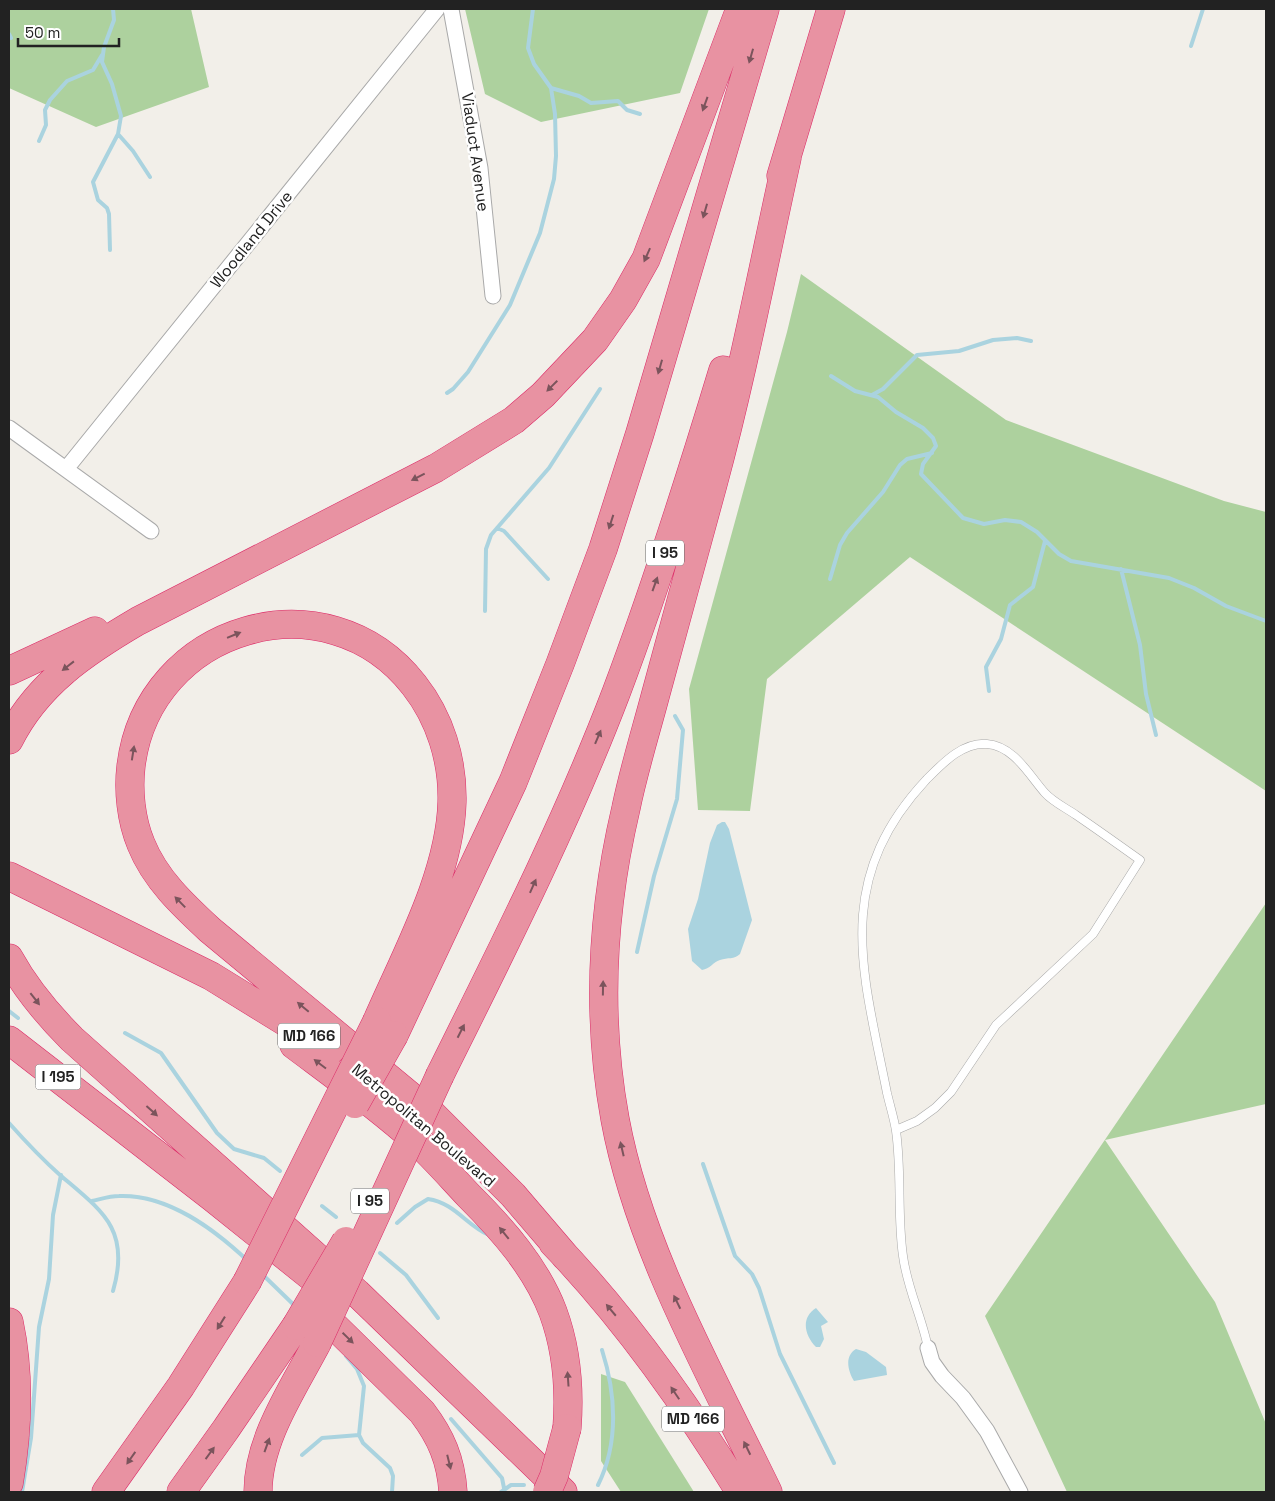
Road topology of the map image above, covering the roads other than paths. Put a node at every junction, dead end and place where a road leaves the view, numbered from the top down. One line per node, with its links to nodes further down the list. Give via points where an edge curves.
1 (437, 9): 9 (street, Woodland Drive)
2 (451, 9): 7 (street, Viaduct Avenue, via 480,168)
3 (740, 9): 11 (highway, one-way to 11, via 646,259 595,340 543,395 477,445)
4 (765, 9): 17 (highway, one-way to 17, via 603,549 513,782)
5 (830, 9): 6 (highway, I 95)
6 (787, 158): 19 (highway, I 95, one-way to 6, via 525,905 616,694 696,458); 33 (highway, one-way to 6, via 672,1292 640,1212 616,1120 604,1031 603,988 605,933 626,807 722,448)
7 (493, 296)
8 (9, 428): 9 (street)
9 (66, 469): 10 (street)
10 (151, 531)
11 (263, 556): 12 (highway); 13 (highway, one-way to 13, via 91,648 56,676)
12 (9, 672)
13 (9, 740)
14 (9, 876): 22 (highway, Metropolitan Boulevard / MD 166, via 211,976 360,1068 510,1198)
15 (9, 881): 30 (highway, one-way to 15, bridge, via 567,1428 565,1353 553,1311 540,1284 492,1219 414,1139 283,1037 204,989)
16 (9, 958): 31 (highway, one-way to 31, via 25,986 72,1039 357,1293)
17 (385, 1028): 22 (highway, one-way to 17, via 513,1195 432,1114 210,930 177,899 154,869 141,843 132,809 130,777 134,746 144,716 164,684 185,662 215,642 246,630 274,625 329,629 378,650 399,666 434,714 450,769 452,801 449,830 440,866); 26 (highway, one-way to 26, bridge, via 358,1100 182,1386)
18 (9, 1040): 20 (highway, I 195)
19 (440, 1075): 27 (highway, I 95, one-way to 19, bridge, via 296,1326); 28 (highway, one-way to 19, bridge, via 258,1472 266,1444 317,1343)
20 (107, 1114): 29 (highway, one-way to 29, via 208,1203 417,1406 436,1431 447,1453); 31 (highway, via 346,1305)
21 (896, 1130): 21 (lane, via 862,954 861,928 871,866 902,808 935,771 968,747 987,744 1003,748 1047,795 1140,860 1093,934 996,1024 951,1092 917,1121); 24 (lane, via 903,1258)
22 (566, 1257): 32 (highway, Metropolitan Boulevard / MD 166, one-way to 22, via 660,1371)
23 (9, 1322): 25 (highway, via 16,1367 17,1406)
24 (928, 1348): 34 (street, via 932,1362 987,1431)
25 (9, 1483)
26 (106, 1492)
27 (181, 1492)
28 (258, 1492)
29 (453, 1492)
30 (548, 1492)
31 (561, 1492)
32 (740, 1492)
33 (768, 1492)
34 (1020, 1492)

